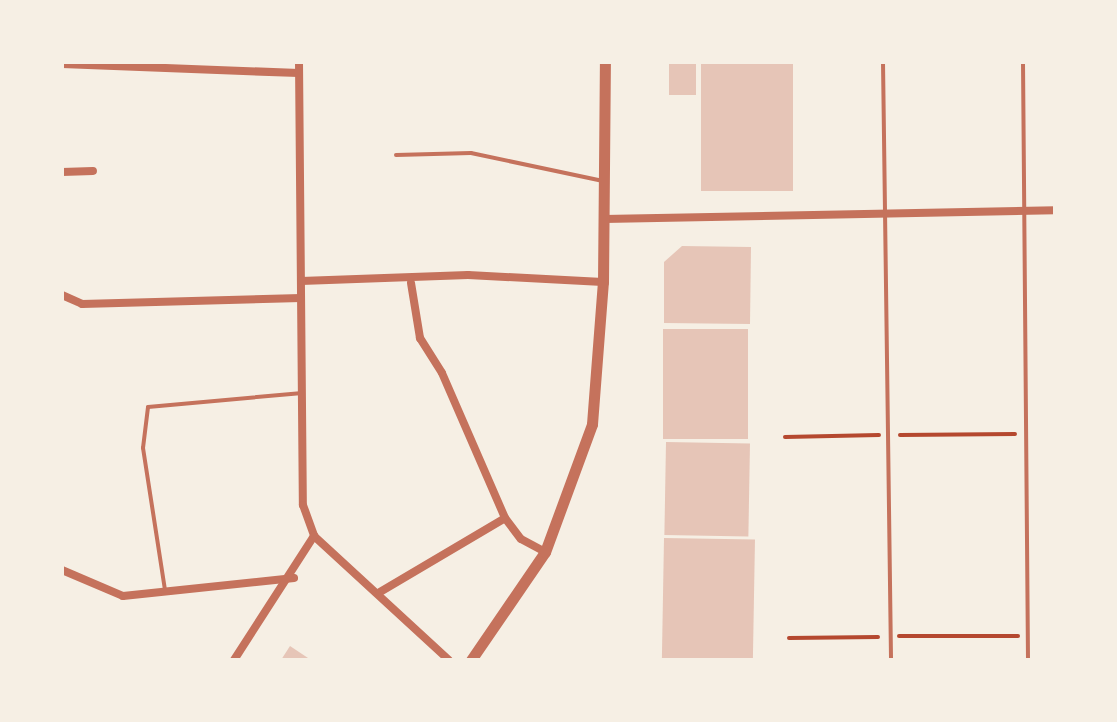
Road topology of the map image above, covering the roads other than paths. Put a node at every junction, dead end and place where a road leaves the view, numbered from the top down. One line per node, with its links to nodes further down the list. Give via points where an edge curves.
1 (299, 62): 6 (street)
2 (605, 62): 10 (street)
3 (883, 62): 13 (lane)
4 (1023, 62): 12 (lane)
5 (62, 64): 6 (street)
6 (299, 73): 15 (street)
7 (396, 155): 10 (lane, via 471,153)
8 (93, 171): 9 (street)
9 (62, 172)
10 (605, 181): 14 (street)
11 (1055, 210): 12 (street)
12 (1024, 211): 13 (street); 32 (lane)
13 (885, 214): 14 (street); 31 (lane)
14 (604, 219): 16 (street)
15 (301, 281): 17 (street); 19 (street)
16 (603, 282): 17 (street, via 468,275); 23 (street, via 592,424)
17 (411, 283): 21 (street, via 420,338 442,373)
18 (62, 295): 19 (street, via 82,304)
19 (301, 298): 20 (street)
20 (302, 393): 22 (street, via 303,505); 26 (lane, via 148,407 143,448)
21 (505, 518): 23 (street, via 521,539); 27 (street)
22 (314, 536): 25 (street); 27 (street)
23 (545, 552): 30 (street)
24 (62, 570): 26 (street, via 123,596)
25 (294, 578): 26 (street); 28 (street)
26 (166, 591)
27 (380, 592): 29 (street)
28 (234, 660)
29 (449, 660)
30 (471, 660)
31 (891, 660)
32 (1028, 660)

